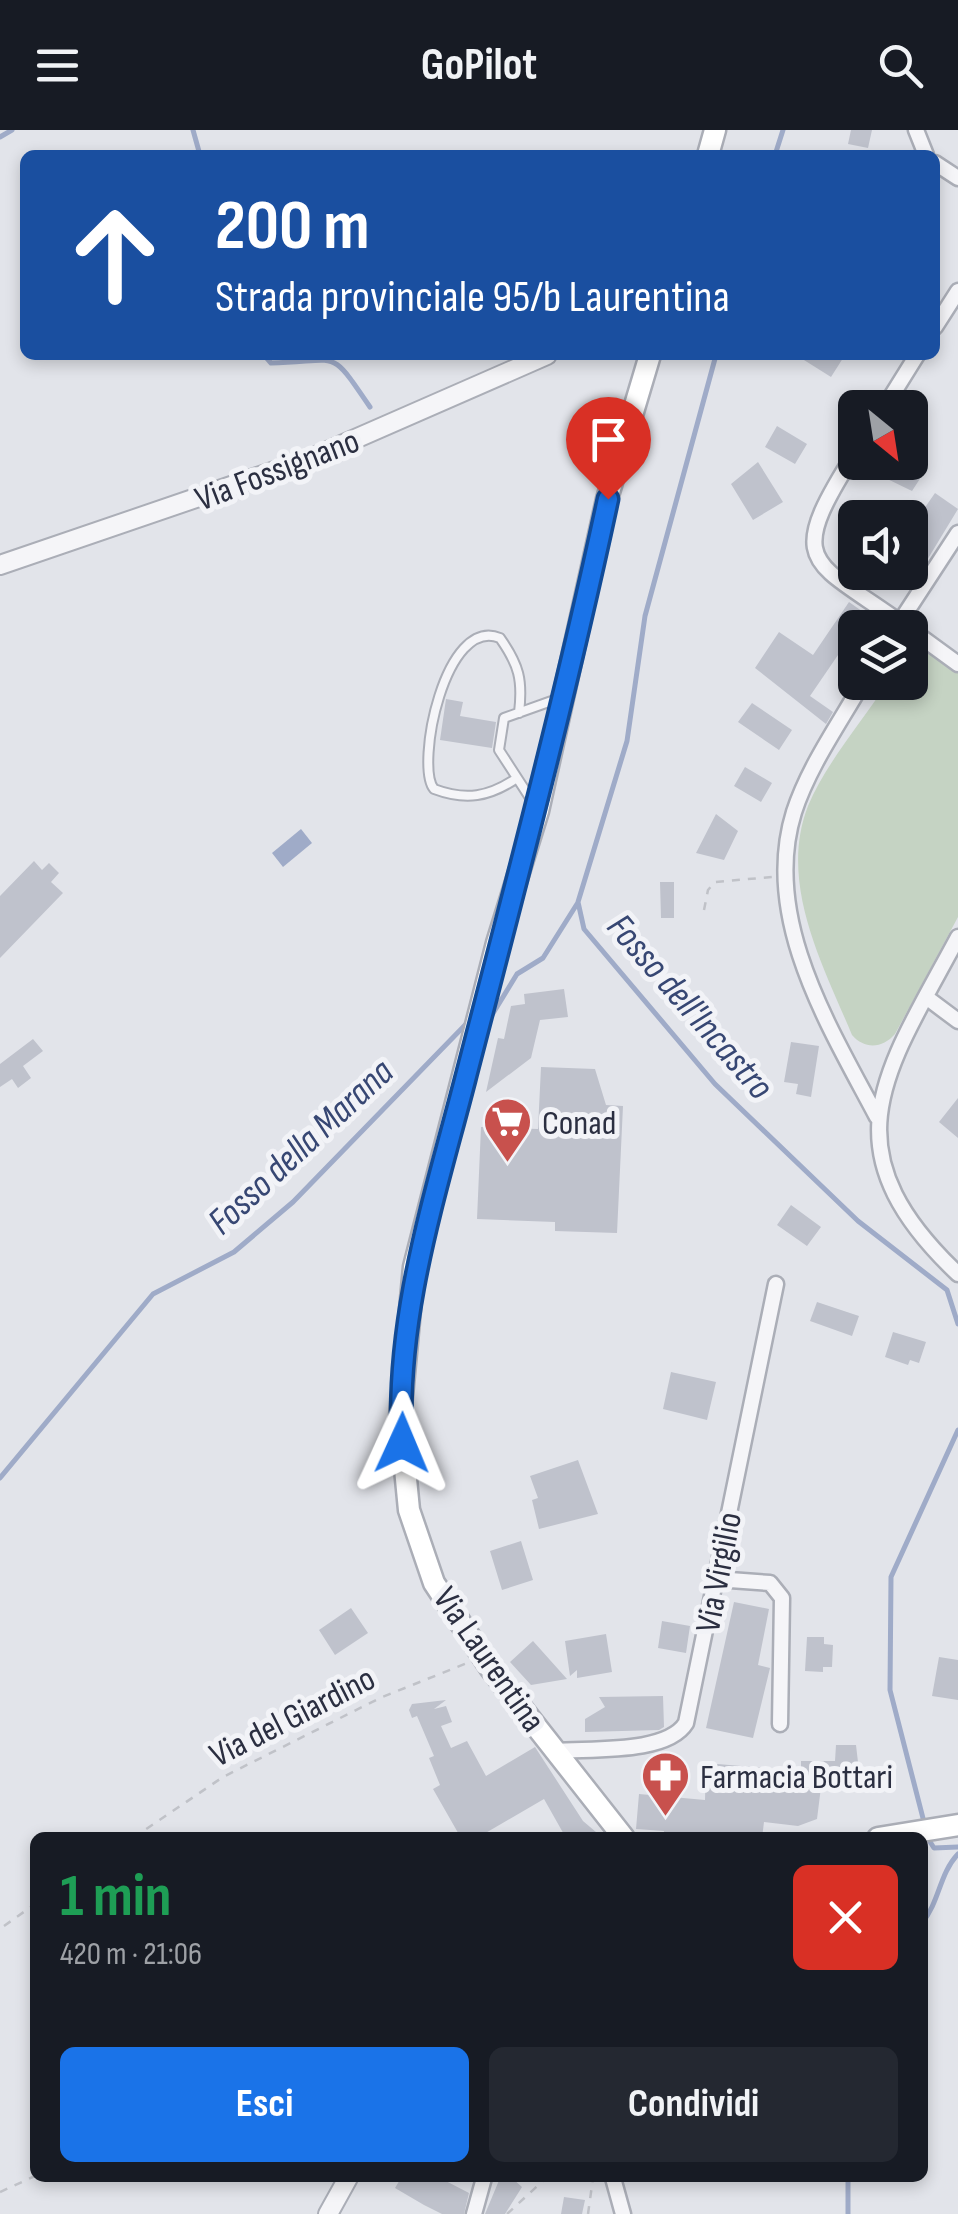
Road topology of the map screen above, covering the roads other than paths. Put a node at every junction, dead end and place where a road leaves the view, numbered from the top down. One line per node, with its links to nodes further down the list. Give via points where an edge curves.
1 (958, 291): 2 (street)
2 (940, 319)
3 (536, 360): 9 (street, Via Fossignano, via 307,460)
4 (649, 360): 14 (main road, Via Laurentina, via 608,499)
5 (914, 360): 6 (street)
6 (895, 390)
7 (839, 480): 10 (street, via 817,516 815,550 832,575)
8 (958, 533): 11 (street)
9 (0, 566)
10 (881, 610)
11 (912, 610)
12 (928, 643): 13 (street)
13 (958, 664)
14 (564, 696): 16 (lane); 18 (main road, Via Laurentina)
15 (853, 700): 22 (street, via 802,791 784,876 811,980)
16 (519, 713): 17 (lane, via 504,718 499,750); 17 (lane, via 519,667 500,638 481,637 447,668 426,771 434,788 475,797)
17 (517, 778): 18 (lane)
18 (538, 810): 27 (main road, Via Laurentina, via 414,1267 400,1417 405,1486 420,1549 482,1657)
19 (958, 936): 20 (street)
20 (926, 997): 21 (street); 22 (street, via 895,1056)
21 (958, 1020)
22 (877, 1117): 23 (street, via 889,1182 924,1238)
23 (958, 1274)
24 (776, 1284): 25 (street, Via Virgilio)
25 (716, 1579): 26 (street, via 770,1583 782,1598); 27 (street, Via Virgilio, via 689,1715 678,1734 656,1744)
26 (780, 1724)
27 (556, 1751): 29 (main road, Via Laurentina)
28 (955, 1825): 30 (main road)
29 (619, 1832)
30 (912, 1832)
31 (346, 2182): 34 (street)
32 (483, 2182): 35 (street)
33 (615, 2182): 36 (street)
34 (328, 2214)
35 (474, 2214)
36 (623, 2214)

